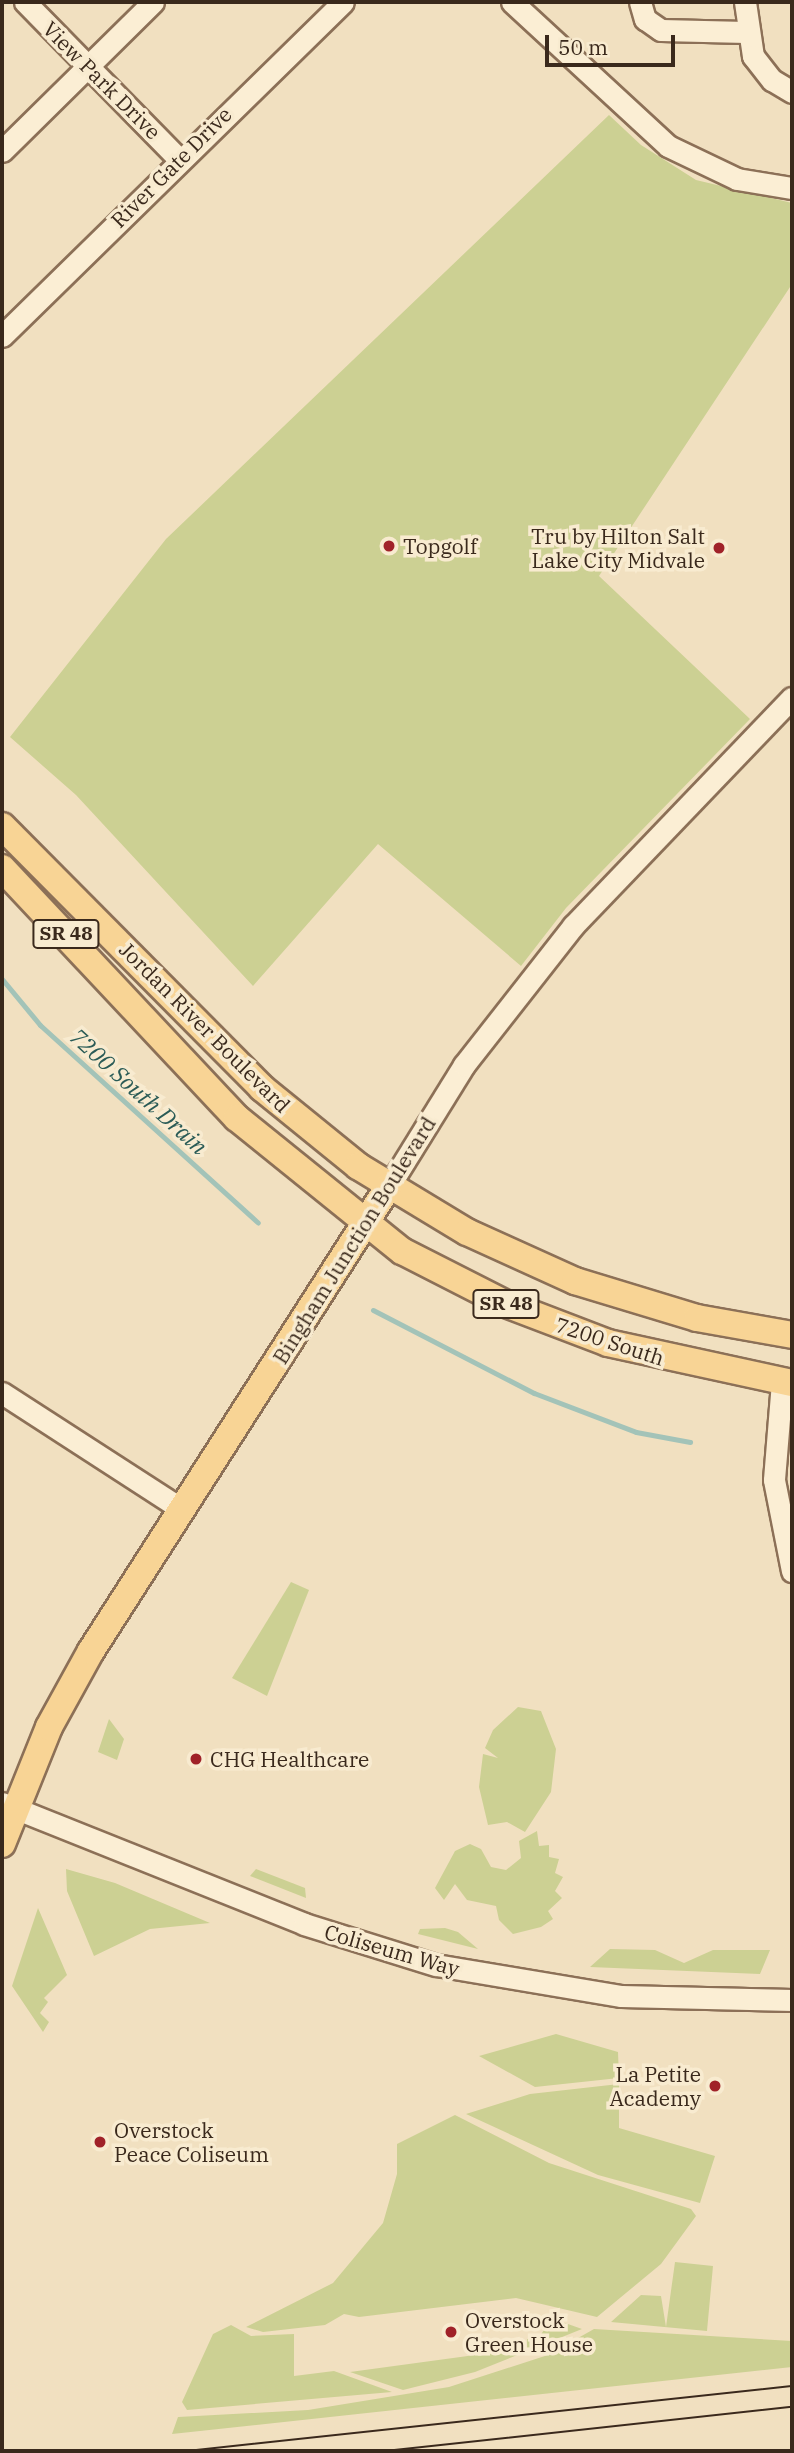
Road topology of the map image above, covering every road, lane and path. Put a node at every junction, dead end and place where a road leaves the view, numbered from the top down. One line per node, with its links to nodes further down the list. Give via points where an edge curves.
1 (25, 2): 8 (street, View Park Drive)
2 (153, 2): 8 (street)
3 (343, 2): 11 (street, River Gate Drive)
4 (512, 2): 12 (street, via 668,146 737,179)
5 (640, 2): 7 (street, via 645,19 661,30)
6 (745, 2): 7 (street)
7 (746, 32): 9 (street, via 764,73)
8 (88, 66): 10 (street); 11 (street, View Park Drive)
9 (792, 92)
10 (2, 151)
11 (179, 159): 13 (street, River Gate Drive)
12 (792, 188)
13 (2, 336)
14 (792, 698): 17 (street, Bingham Junction Boulevard, via 573,926 464,1065)
15 (2, 826): 17 (main road, Jordan River Boulevard / SR 48, via 262,1088)
16 (2, 868): 18 (main road, Jordan River Boulevard / SR 48, via 218,1100)
17 (389, 1186): 18 (main road, Bingham Junction Boulevard); 19 (main road, SR 48, via 476,1237 575,1281 697,1318)
18 (367, 1224): 20 (main road, 7200 South / SR 48, via 454,1279 557,1325 658,1358); 22 (main road, Bingham Junction Boulevard)
19 (792, 1335)
20 (787, 1383): 23 (street, via 774,1479)
21 (2, 1393): 22 (street)
22 (181, 1509): 24 (main road, Bingham Junction Boulevard, via 71,1686)
23 (792, 1571)
24 (8, 1806): 25 (main road, Bingham Junction Boulevard); 26 (street, Coliseum Way, via 304,1924 446,1968 621,1996)
25 (2, 1844)
26 (792, 2000)

